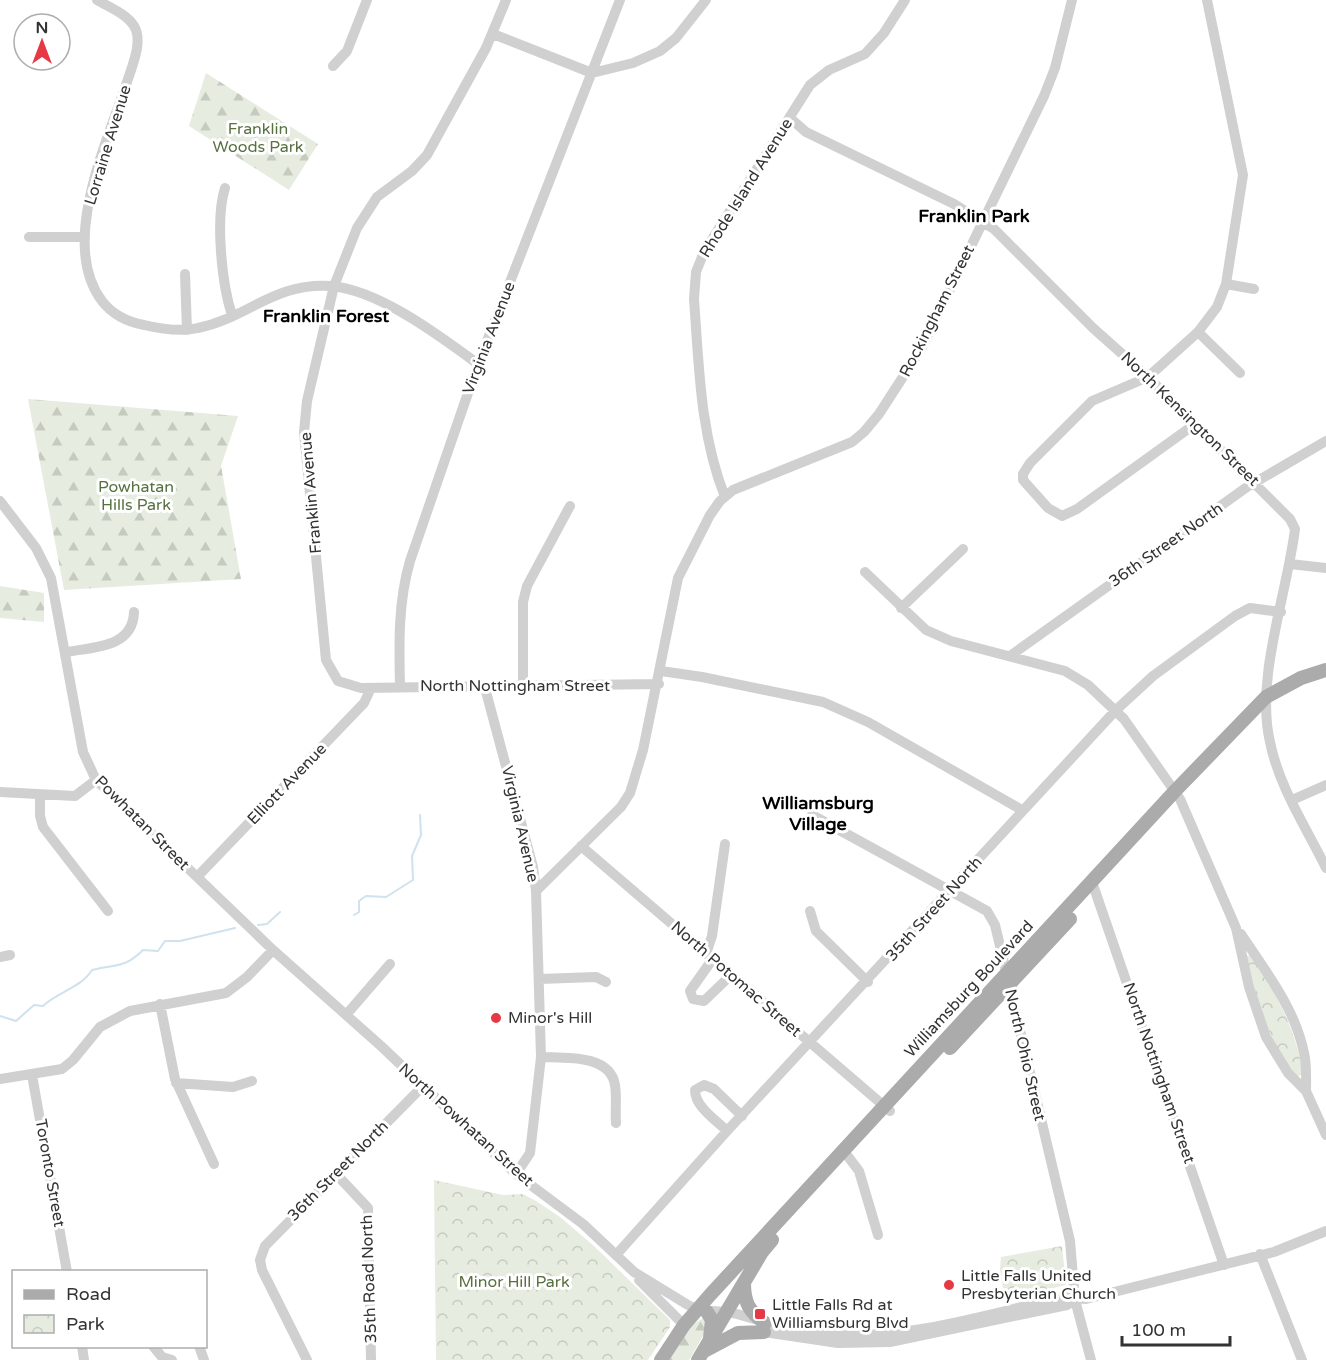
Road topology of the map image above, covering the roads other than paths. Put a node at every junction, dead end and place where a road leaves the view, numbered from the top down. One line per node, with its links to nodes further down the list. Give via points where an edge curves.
1 (97, 0): 16 (street, Lorraine Avenue, via 130,20 137,41 131,72 89,201)
2 (367, 0): 10 (street, via 347,51)
3 (506, 0): 9 (street, Franklin Avenue)
4 (620, 0): 11 (street, Virginia Avenue)
5 (706, 0): 11 (street, via 676,38 660,51 633,63)
6 (905, 0): 12 (street, Rhode Island Avenue, via 873,47 815,80)
7 (1072, 0): 14 (street, Rockingham Street, via 1055,68)
8 (1207, 0): 18 (street, via 1242,184)
9 (493, 34): 11 (street); 19 (street, Franklin Avenue, via 427,155 376,197 365,212)
10 (333, 66)
11 (592, 73): 24 (street, Virginia Avenue)
12 (790, 118): 14 (street, North Kensington Street, via 806,132); 30 (street, Rhode Island Avenue, via 721,223 696,272 694,299 704,419)
13 (225, 188): 21 (street, via 220,207 222,253)
14 (982, 221): 26 (street, North Kensington Street); 30 (street, Rockingham Street, via 921,349 864,432 843,447)
15 (29, 237): 16 (street)
16 (85, 237): 22 (street, Lorraine Avenue, via 91,280 106,305 140,324)
17 (185, 274): 22 (street)
18 (1226, 284): 20 (street); 23 (street, via 1217,307)
19 (334, 286): 21 (street, Lorraine Avenue, via 285,291); 24 (street, Lorraine Avenue, via 386,305); 48 (street, Franklin Avenue, via 307,401 305,462 326,660 333,676 342,684)
20 (1254, 289)
21 (232, 315): 22 (street, Lorraine Avenue)
22 (187, 330)
23 (1198, 332): 25 (street); 26 (street)
24 (478, 364): 46 (street, Virginia Avenue, via 406,576 400,629)
25 (1240, 373)
26 (1148, 377): 27 (street, North Kensington Street); 27 (street, via 1092,401 1037,455 1023,480 1037,497 1062,516)
27 (1195, 424): 29 (street, North Kensington Street)
28 (1326, 441): 29 (street, 36th Street North)
29 (1255, 482): 34 (street, North Kensington Street, via 1290,519 1294,529); 41 (street, 36th Street North)
30 (725, 496): 43 (street, Rockingham Street, via 705,524 678,578)
31 (0, 501): 40 (street, Powhatan Street, via 36,548 51,578)
32 (570, 506): 47 (street, via 526,586)
33 (963, 549): 37 (street)
34 (1290, 564): 35 (street); 39 (street, North Kensington Street)
35 (1326, 568)
36 (865, 572): 37 (street)
37 (901, 608): 41 (street, via 926,630 951,641)
38 (134, 612): 40 (street, via 131,628 119,640)
39 (1281, 612): 50 (street, North Kensington Street); 51 (street, 35th Street North, via 1251,608 1235,616 1153,676)
40 (66, 652): 52 (street, Powhatan Street, via 83,752)
41 (1010, 656): 51 (street, via 1065,671)
42 (1326, 670): 50 (main road, Williamsburg Boulevard, via 1301,678)
43 (661, 671): 45 (street, Rockingham Street); 58 (street, via 823,702 868,722)
44 (1326, 678): 50 (main road, Williamsburg Boulevard)
45 (659, 684): 47 (street, North Nottingham Street); 61 (street, Rockingham Street, via 636,778 621,807)
46 (400, 686): 48 (street, North Nottingham Street); 49 (street, North Nottingham Street)
47 (523, 686): 49 (street, North Nottingham Street)
48 (371, 687): 63 (street, Elliott Avenue, via 364,703)
49 (485, 687): 65 (street, Virginia Avenue)
50 (1266, 703): 56 (main road, Williamsburg Boulevard); 57 (street, North Kensington Street, via 1269,742)
51 (1116, 710): 56 (street); 58 (street, 35th Street North)
52 (96, 780): 55 (street, via 75,796); 63 (street, Powhatan Street)
53 (1326, 785): 57 (street)
54 (0, 792): 55 (street)
55 (40, 795): 67 (street, via 43,826)
56 (1178, 795): 64 (main road, Williamsburg Boulevard); 69 (street)
57 (1292, 800): 62 (street, North Kensington Street)
58 (1022, 810): 66 (street, 35th Street North)
59 (812, 815): 66 (street, North Ohio Street)
60 (725, 844): 71 (street)
61 (581, 846): 65 (street, Rockingham Street); 71 (street, North Potomac Street)
62 (1326, 868)
63 (197, 877): 70 (street, Powhatan Street)
64 (1094, 886): 75 (main road, Williamsburg Boulevard); 103 (street, North Nottingham Street)
65 (536, 891): 74 (street, Virginia Avenue)
66 (950, 892): 75 (street, North Ohio Street, via 987,911 995,926); 77 (street, 35th Street North)
67 (108, 911)
68 (810, 911): 77 (street, via 816,931)
69 (1236, 928): 88 (street, via 1266,1036 1288,1073); 88 (street, via 1284,999 1296,1025 1305,1055)
70 (273, 950): 78 (street, via 226,993); 79 (street, Powhatan Street)
71 (709, 957): 73 (street, North Potomac Street); 73 (street, via 693,983 693,999 704,1001)
72 (390, 964): 79 (street)
73 (730, 976): 80 (street, North Potomac Street)
74 (539, 979): 76 (street, via 596,977); 82 (street, Virginia Avenue)
75 (1007, 980): 89 (main road, Williamsburg Boulevard); 107 (street, North Ohio Street, via 1070,1241)
76 (606, 982)
77 (868, 982): 80 (street, 35th Street North)
78 (160, 1004): 83 (street, via 120,1014 100,1027 67,1066); 86 (street)
79 (346, 1015): 81 (street, Powhatan Street)
80 (811, 1043): 89 (street, North Potomac Street); 90 (street, 35th Street North)
81 (381, 1046): 87 (street, North Powhatan Street)
82 (541, 1057): 91 (street, via 598,1063 611,1072); 97 (street, Virginia Avenue, via 530,1152)
83 (32, 1075): 84 (street); 104 (street, Toronto Street)
84 (0, 1079)
85 (252, 1081): 86 (street, via 233,1087)
86 (176, 1083): 95 (street)
87 (422, 1087): 96 (street, 36th Street North); 97 (street, North Powhatan Street)
88 (1306, 1091): 93 (street)
89 (887, 1109): 94 (main road, Williamsburg Boulevard)
90 (742, 1116): 92 (street, 35th Street North); 92 (street, via 714,1089 704,1085 696,1090 695,1098)
91 (616, 1123)
92 (727, 1131): 102 (street, 35th Street North)
93 (1326, 1135)
94 (846, 1154): 100 (street, via 859,1171); 106 (main road, Williamsburg Boulevard, via 762,1252); 108 (main road, Williamsburg Boulevard)
95 (214, 1164)
96 (336, 1174): 117 (street, 36th Street North, via 275,1234 260,1260 267,1282); 118 (street, 35th Road North, via 368,1208)
97 (516, 1174): 102 (street, North Powhatan Street, via 569,1212)
98 (1326, 1223): 101 (street, via 1272,1245)
99 (1326, 1231): 101 (street)
100 (878, 1235)
101 (1260, 1254): 103 (street); 120 (street)
102 (616, 1255): 105 (street, North Powhatan Street)
103 (1224, 1265): 107 (street)
104 (67, 1270)
105 (634, 1272): 108 (street, North Powhatan Street); 110 (street, North Powhatan Street)
106 (744, 1282): 109 (main road, Williamsburg Boulevard); 111 (main road, via 750,1311)
107 (1075, 1300): 111 (street, via 1065,1297 889,1334); 119 (street, North Ohio Street)
108 (702, 1311): 109 (street); 110 (main road, Williamsburg Boulevard); 112 (main road, via 712,1320)
109 (728, 1312): 111 (street); 112 (main road, Williamsburg Boulevard)
110 (684, 1325): 115 (main road, Williamsburg Boulevard)
111 (764, 1328): 114 (main road, via 726,1337)
112 (710, 1340): 114 (main road, Williamsburg Boulevard)
113 (154, 1348): 116 (street, via 162,1357)
114 (700, 1357)
115 (661, 1359)
116 (172, 1360)
117 (307, 1360)
118 (371, 1360)
119 (1091, 1360)
120 (1302, 1360)

